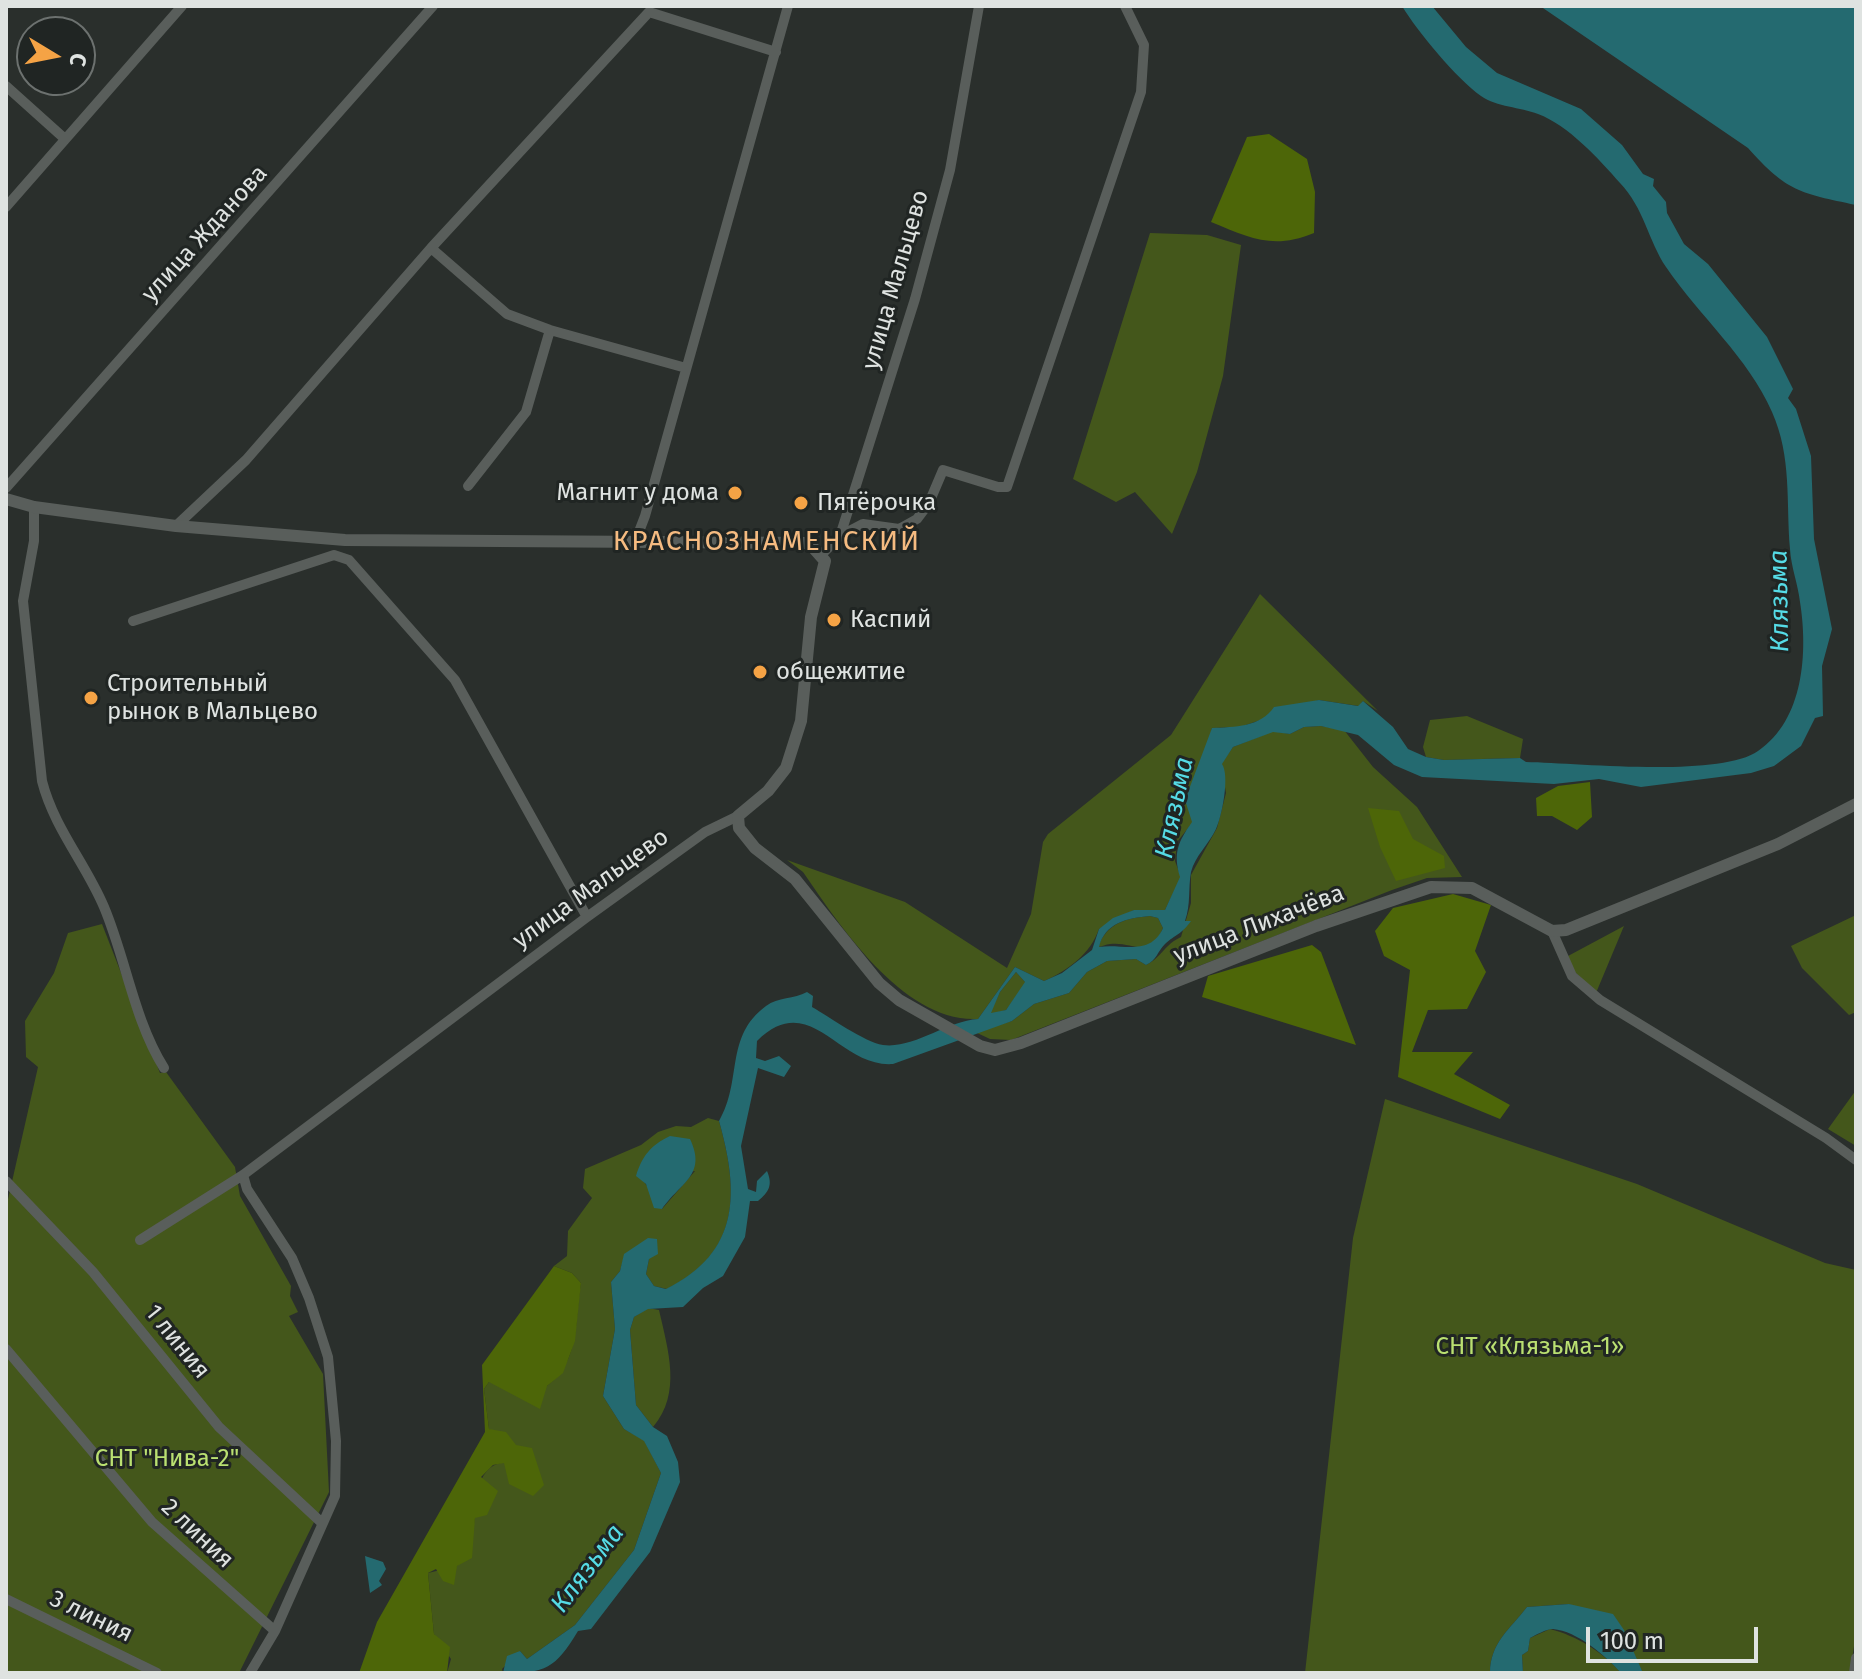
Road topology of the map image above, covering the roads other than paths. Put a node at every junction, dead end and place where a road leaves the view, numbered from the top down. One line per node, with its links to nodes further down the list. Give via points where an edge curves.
1 (182, 6): 8 (street)
2 (433, 6): 14 (street, улица Жданова)
3 (788, 6): 6 (street)
4 (979, 6): 18 (street, улица Мальцево, via 950,170)
5 (1125, 6): 18 (street, via 1144,45 1141,92 1007,487 943,470 917,519 899,529 863,524)
6 (776, 52): 10 (street, via 649,12); 12 (street)
7 (6, 86): 8 (street)
8 (65, 139): 9 (street)
9 (6, 207)
10 (431, 248): 11 (street, via 507,314); 17 (street, via 246,460)
11 (550, 330): 12 (street); 13 (street, via 526,412)
12 (686, 368): 20 (street)
13 (468, 486)
14 (6, 488)
15 (6, 499): 16 (street)
16 (34, 507): 17 (street); 28 (street, via 23,601 42,781 49,806 103,904 142,1022)
17 (176, 526): 19 (street)
18 (840, 536): 21 (street, улица Мальцево)
19 (345, 540): 20 (street); 22 (street)
20 (635, 542): 21 (street, via 796,542 809,543)
21 (822, 554): 25 (street, улица Мальцево, via 825,570 811,617 801,721 786,768)
22 (342, 556): 23 (street); 26 (street, via 455,680)
23 (133, 621)
24 (1856, 804): 27 (street, via 1778,844 1625,908)
25 (738, 816): 26 (street, улица Мальцево, via 705,832); 27 (street, улица Лихачёва, via 747,838 795,879 879,983 922,1015 995,1050 1431,887 1472,888)
26 (587, 917): 30 (street, улица Мальцево)
27 (1552, 931): 29 (street, via 1572,976 1600,1000)
28 (164, 1068)
29 (1856, 1160)
30 (243, 1175): 32 (street, улица Мальцево); 34 (street, via 292,1258 328,1357 335,1496)
31 (6, 1181): 34 (street, 1 линия, via 93,1272 219,1427)
32 (140, 1240)
33 (6, 1349): 36 (street, 2 линия, via 152,1522)
34 (322, 1523): 36 (street)
35 (6, 1599): 38 (street, 3 линия)
36 (275, 1631): 39 (street)
37 (1856, 1658): 40 (street)
38 (157, 1673)
39 (250, 1673)
40 (1854, 1673)

